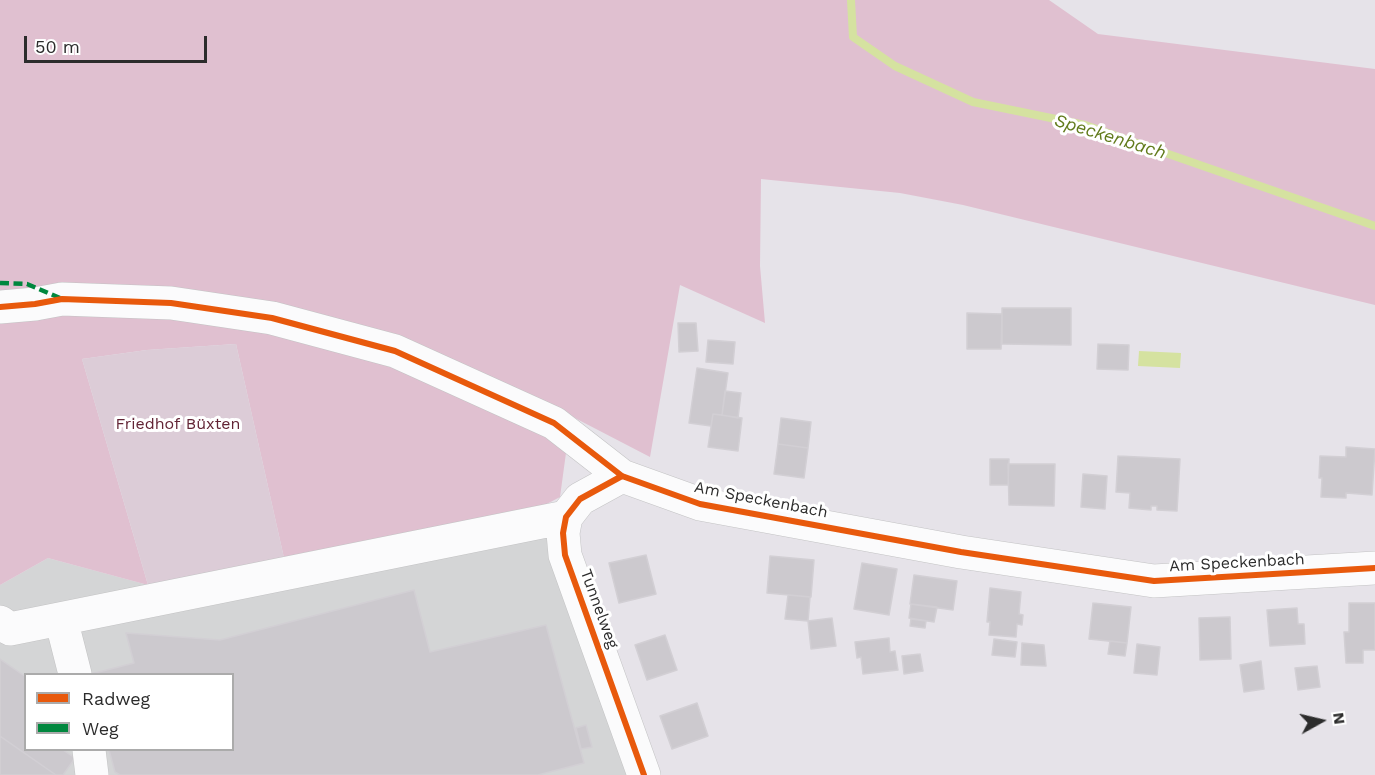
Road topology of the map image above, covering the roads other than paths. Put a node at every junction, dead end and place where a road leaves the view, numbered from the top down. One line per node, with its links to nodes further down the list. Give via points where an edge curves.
1 (0, 307): 2 (street, Am Speckenbach, via 62,298 171,303 272,318 394,351 554,423)
2 (622, 476): 3 (street, via 580,499); 4 (street, Am Speckenbach, via 700,504 961,552 1154,581)
3 (566, 517): 5 (street); 10 (street, Tunnelweg, via 565,555)
4 (1375, 568)
5 (61, 619): 6 (street, via 10,629); 7 (street)
6 (0, 622)
7 (74, 673)
8 (88, 751): 9 (street)
9 (92, 775)
10 (643, 775)

